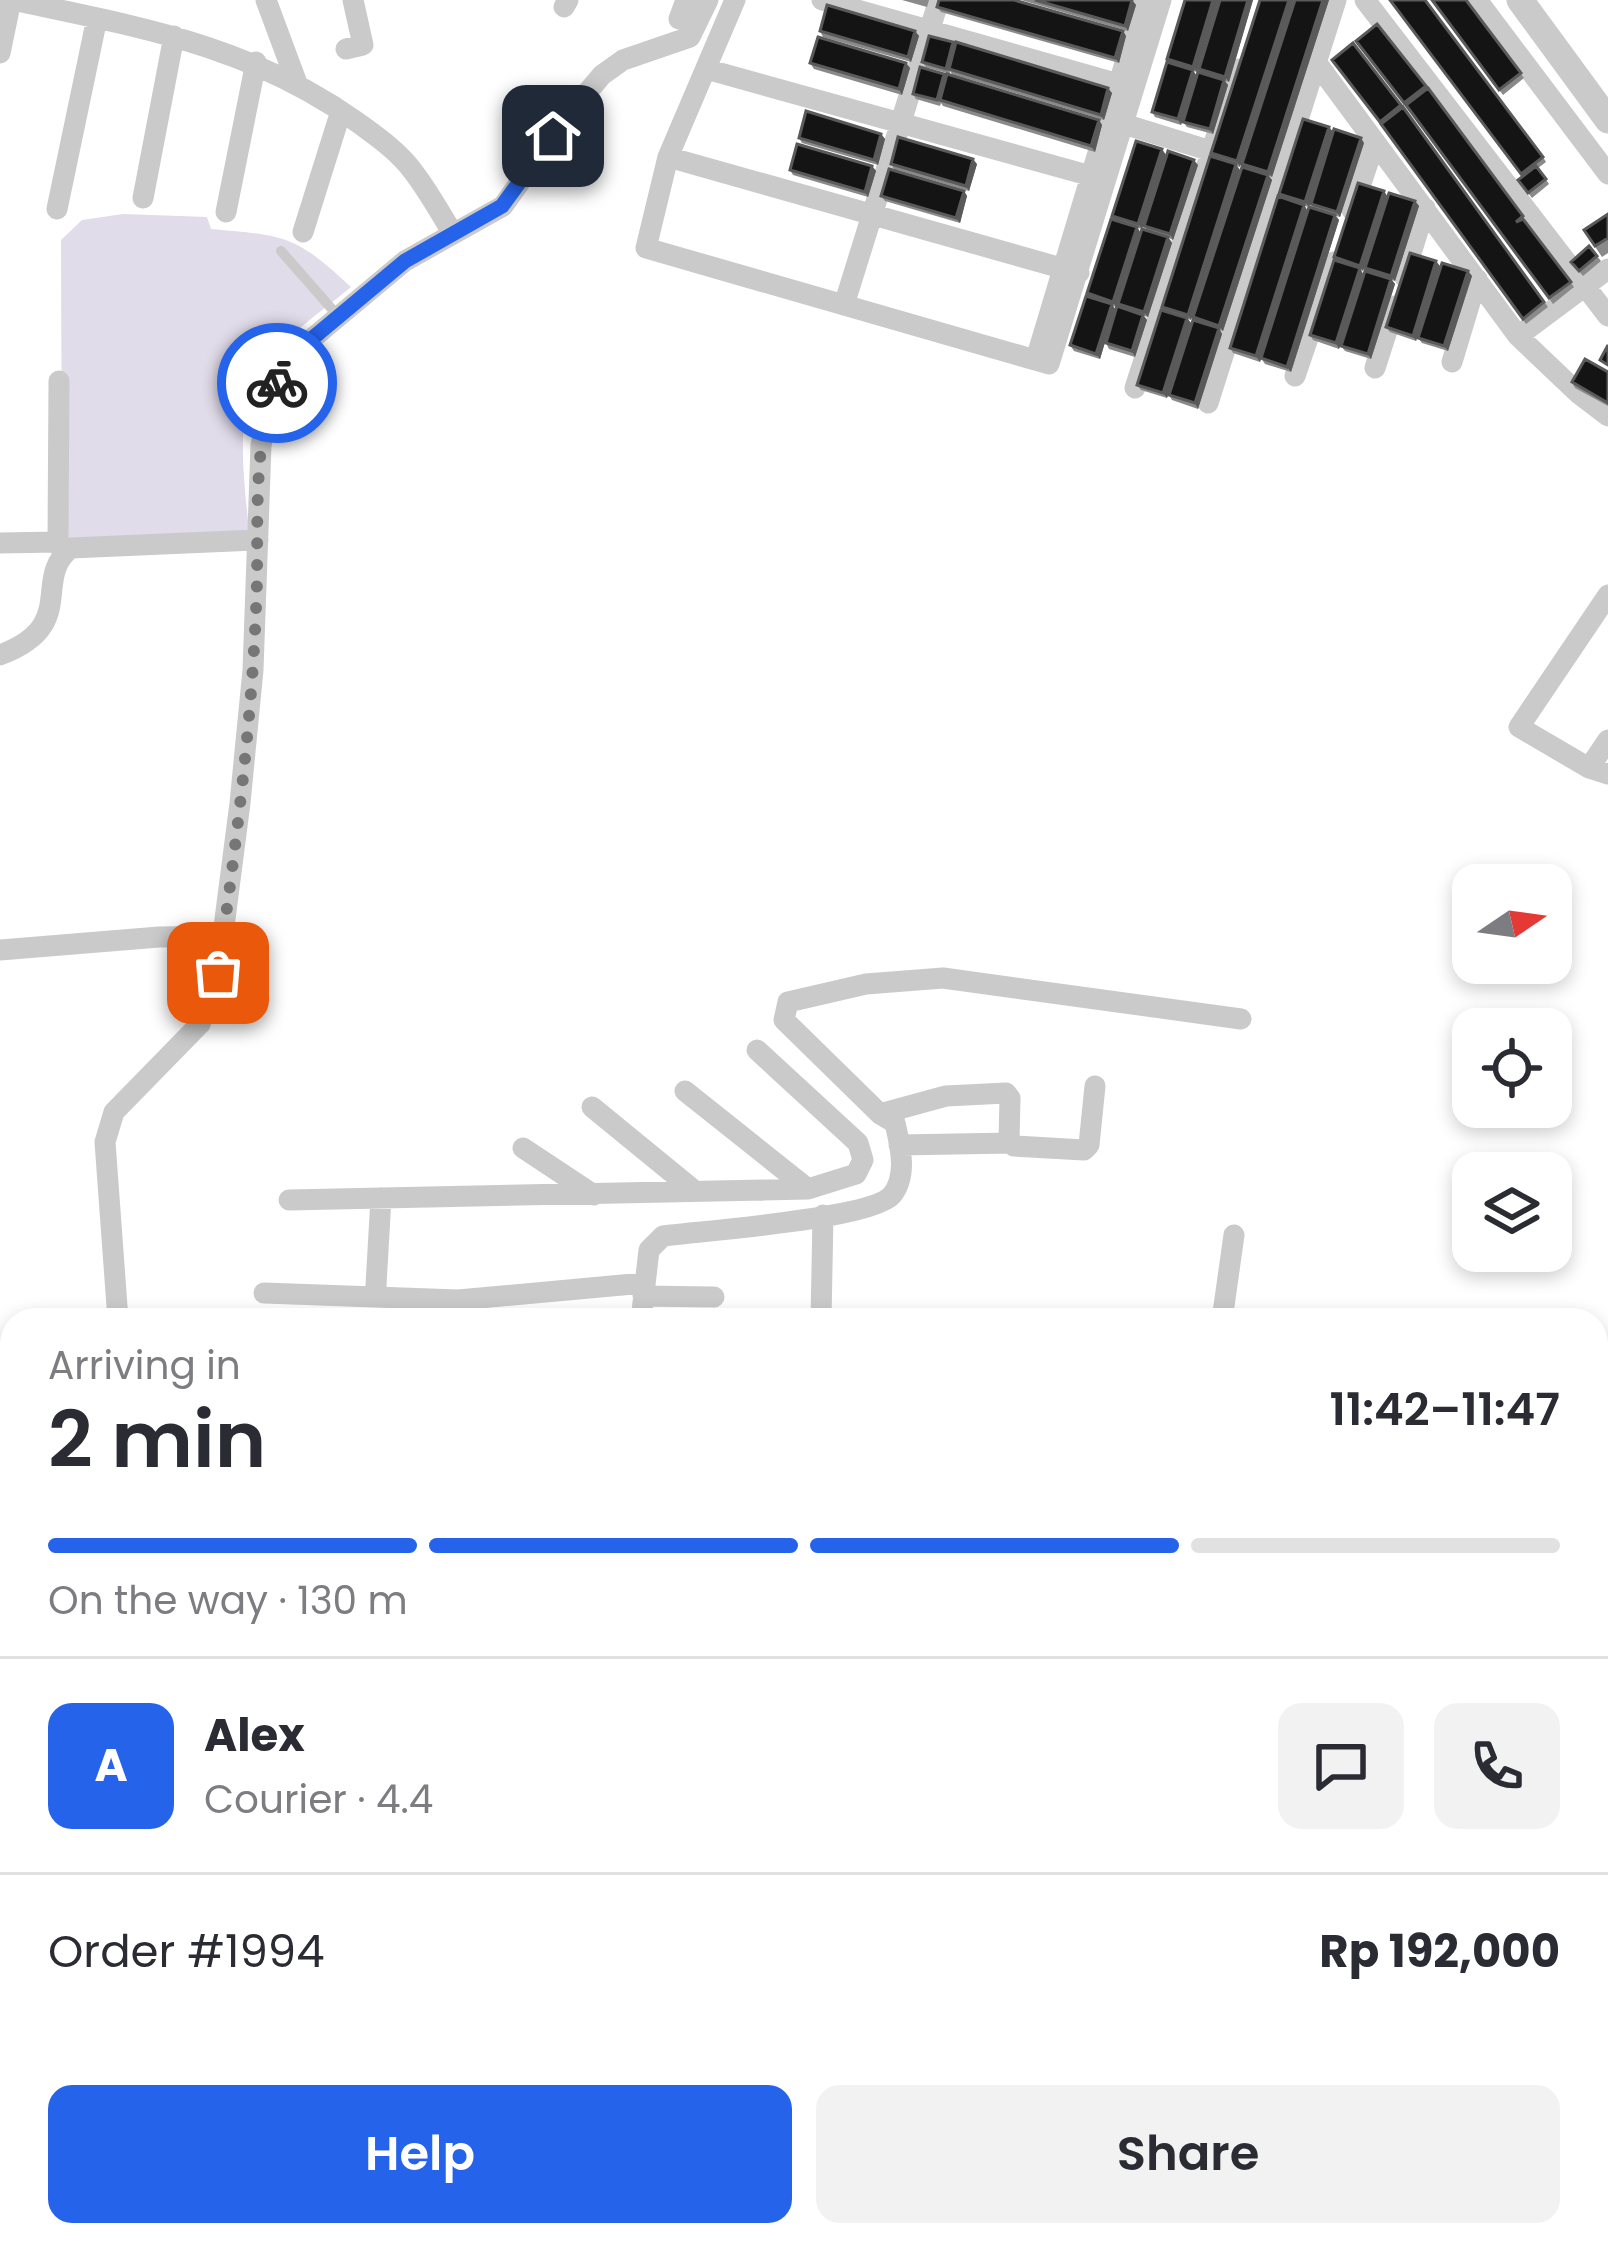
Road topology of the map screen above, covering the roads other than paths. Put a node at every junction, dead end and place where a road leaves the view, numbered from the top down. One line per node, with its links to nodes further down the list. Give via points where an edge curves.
1 (12, 0): 14 (street); 19 (street)
2 (266, 0): 23 (street)
3 (353, 0): 18 (street, via 363,45)
4 (708, 0): 40 (street, via 690,38 622,60 602,75 509,199)
5 (735, 0): 22 (street)
6 (821, 0): 15 (street)
7 (939, 0): 15 (street)
8 (1144, 0): 24 (street)
9 (1161, 0): 24 (street)
10 (1336, 0): 21 (street)
11 (1366, 0): 45 (street)
12 (1477, 0): 32 (street)
13 (1520, 0): 26 (street)
14 (97, 18): 16 (street); 36 (street)
15 (929, 31): 24 (street); 28 (street)
16 (174, 36): 20 (street); 34 (street)
17 (1247, 43): 30 (street)
18 (346, 49)
19 (0, 53)
20 (256, 62): 23 (street); 37 (street)
21 (1316, 62): 29 (street); 55 (street)
22 (706, 68): 28 (street); 31 (street)
23 (298, 86): 25 (street)
24 (1127, 86): 27 (street)
25 (341, 111): 39 (street); 40 (street, via 411,167)
26 (1608, 120)
27 (1116, 121): 30 (street); 33 (street); 43 (street)
28 (900, 124): 33 (street); 38 (street)
29 (1375, 142): 35 (street); 52 (street)
30 (1211, 152): 54 (street)
31 (668, 157): 38 (street); 46 (street, via 646,248)
32 (1608, 174)
33 (1091, 176): 43 (street)
34 (143, 198)
35 (1425, 208): 44 (street); 51 (street)
36 (57, 209)
37 (226, 212)
38 (872, 214): 43 (street); 46 (street)
39 (303, 232)
40 (452, 232): 47 (street)
41 (281, 251): 47 (lane)
42 (1608, 269): 45 (street)
43 (1071, 271): 46 (street, via 1036,359)
44 (1477, 279): 49 (street); 50 (street)
45 (1583, 288): 48 (street); 49 (street)
46 (844, 304)
47 (338, 316): 57 (street, via 285,367 268,404)
48 (1608, 316)
49 (1518, 337): 56 (street)
50 (1452, 362)
51 (1375, 368)
52 (1295, 376)
53 (59, 381): 59 (street)
54 (1135, 388)
55 (1208, 403)
56 (1608, 416)
57 (258, 540): 59 (street); 64 (street, via 253,670)
58 (0, 543): 59 (street)
59 (61, 548): 61 (street, via 46,623)
60 (1608, 595): 63 (street, via 1519,725)
61 (0, 656)
62 (1608, 740): 63 (street)
63 (1598, 771)
64 (223, 937): 65 (street); 85 (street, via 200,1024 110,1124 105,1162)
65 (0, 950)
66 (1241, 1019): 71 (street, via 943,978 866,984 788,1003 784,1021)
67 (758, 1050): 76 (street, via 861,1151 856,1174)
68 (1095, 1086): 72 (street, via 1088,1148)
69 (686, 1091): 76 (street)
70 (592, 1107): 75 (street)
71 (880, 1114): 72 (street, via 946,1096 1006,1094); 73 (street, via 895,1123)
72 (1011, 1143): 73 (street)
73 (899, 1144): 80 (street, via 900,1178 886,1201)
74 (523, 1148): 77 (street)
75 (691, 1188): 76 (street); 77 (street)
76 (808, 1189)
77 (594, 1196): 78 (street)
78 (381, 1198): 79 (street); 87 (street)
79 (289, 1200)
80 (823, 1215): 82 (street, via 663,1236 650,1250); 90 (street)
81 (1234, 1235): 91 (street)
82 (644, 1289): 84 (street); 88 (street); 89 (street)
83 (264, 1293): 86 (street)
84 (714, 1297)
85 (117, 1308)
86 (367, 1308)
87 (374, 1308)
88 (383, 1308)
89 (642, 1308)
90 (821, 1308)
91 (1224, 1308)

